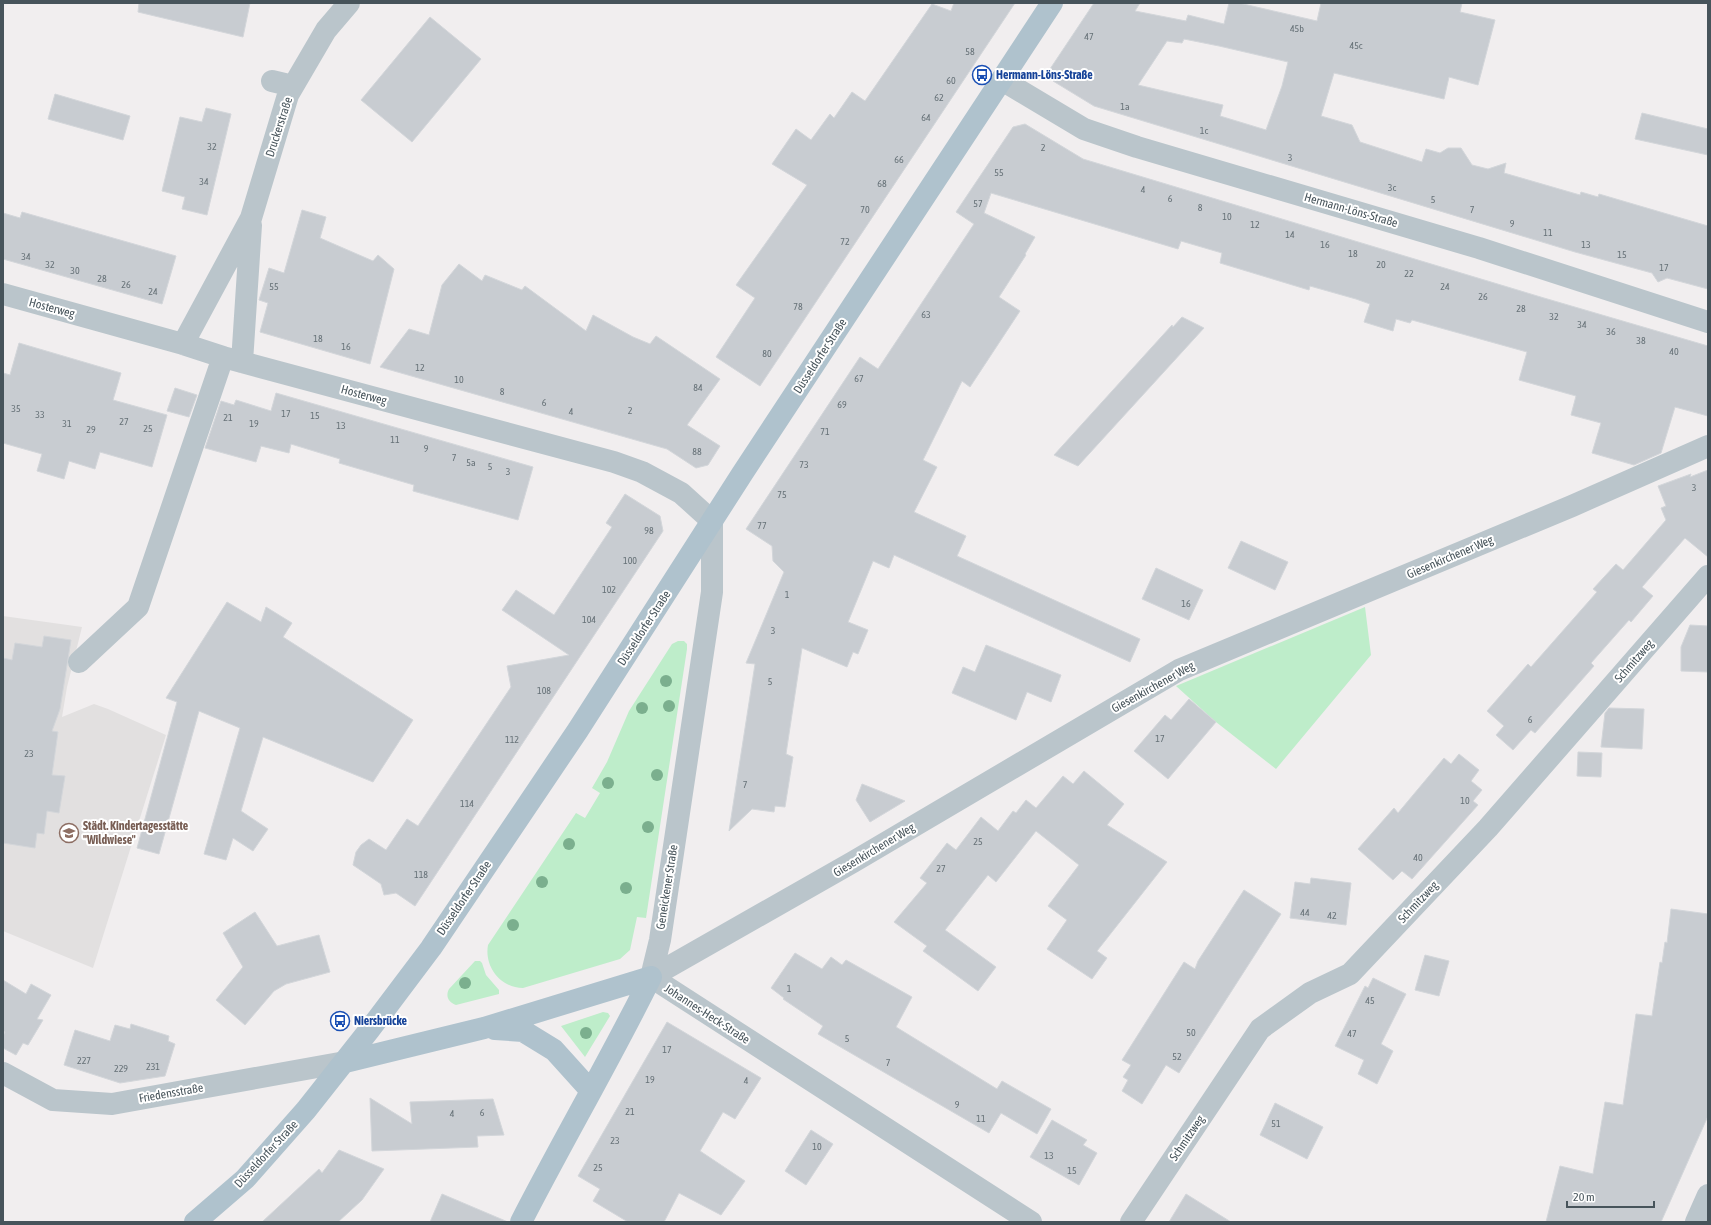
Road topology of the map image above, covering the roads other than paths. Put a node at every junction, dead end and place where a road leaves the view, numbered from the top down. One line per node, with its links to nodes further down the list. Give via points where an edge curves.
1 (349, 3): 5 (street, Druckerstraße, via 326,30)
2 (1052, 3): 3 (main road, Düsseldorfer Straße)
3 (1002, 80): 8 (street, Hermann-Löns-Straße, via 1084,129 1479,248); 12 (main road, Düsseldorfer Straße)
4 (272, 81): 5 (street)
5 (293, 86): 6 (street, Druckerstraße, via 288,95)
6 (251, 218): 9 (street, Druckerstraße); 10 (street, Druckerstraße)
7 (3, 294): 9 (street, Hosterweg)
8 (1708, 322)
9 (183, 344): 10 (street, Hosterweg)
10 (232, 359): 12 (street, Hosterweg, via 614,462 642,472 681,493); 14 (street, Druckerstraße, via 138,608)
11 (1708, 446): 15 (street, Giesenkirchener Weg, via 1572,506 1179,670 853,862)
12 (712, 521): 15 (street, Geneickener Straße, via 712,592 660,940); 17 (main road, Düsseldorfer Straße, via 578,730 448,922)
13 (1708, 576): 24 (street, Schmitzweg, via 1488,828 1350,974 1310,993 1260,1029)
14 (79, 662)
15 (651, 977): 16 (main road, Johannes-Heck-Straße); 19 (main road, Geneickener Straße, via 624,1033); 23 (street, Johannes-Heck-Straße)
16 (484, 1028): 17 (main road, Johannes-Heck-Straße); 19 (main road, via 523,1031 554,1050)
17 (345, 1062): 18 (street, Friedensstraße, via 112,1104 53,1100); 21 (main road, Düsseldorfer Straße, via 245,1179)
18 (3, 1073)
19 (591, 1091): 22 (main road, Geneickener Straße)
20 (1708, 1195): 25 (street)
21 (195, 1222)
22 (521, 1222)
23 (1031, 1222)
24 (1131, 1222)
25 (1696, 1222)

